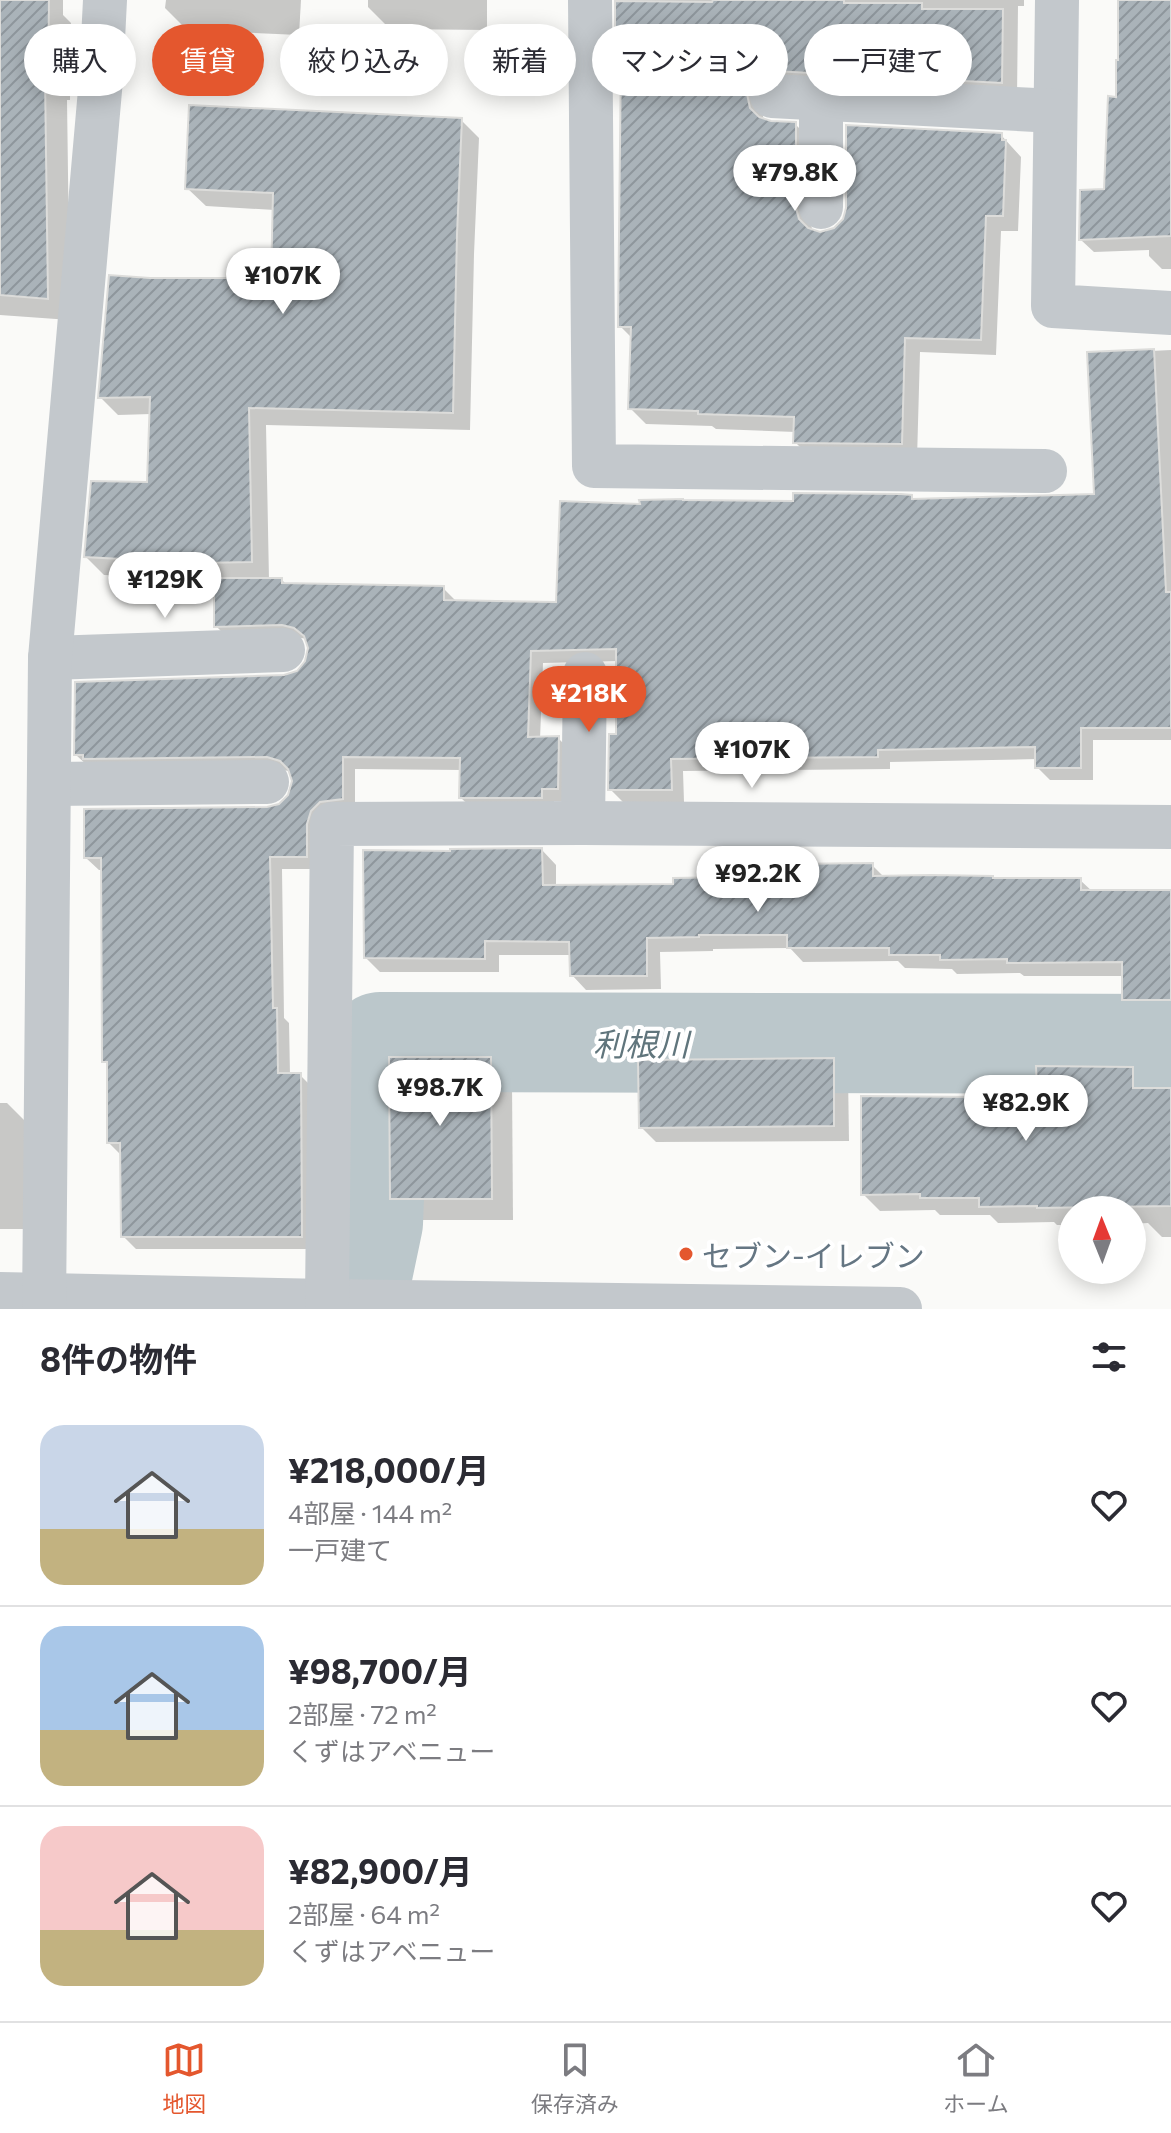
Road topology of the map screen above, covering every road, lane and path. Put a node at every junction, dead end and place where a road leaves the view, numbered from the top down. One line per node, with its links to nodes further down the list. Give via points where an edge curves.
1 (105, 0): 11 (street)
2 (590, 0): 9 (street, via 594,466)
3 (1057, 0): 6 (street)
4 (772, 96): 5 (street)
5 (821, 99): 6 (street); 7 (street)
6 (1055, 111): 8 (street, via 1053,306)
7 (821, 207)
8 (1171, 313)
9 (1045, 471)
10 (283, 650): 11 (street)
11 (50, 658): 14 (street)
12 (585, 674): 15 (street)
13 (267, 782): 14 (street)
14 (49, 784): 19 (street)
15 (583, 823): 16 (street); 18 (street, via 332,824)
16 (1171, 827)
17 (0, 1294): 19 (street)
18 (327, 1301): 19 (street); 20 (street)
19 (44, 1302)
20 (402, 1305): 21 (street)
21 (900, 1309)

